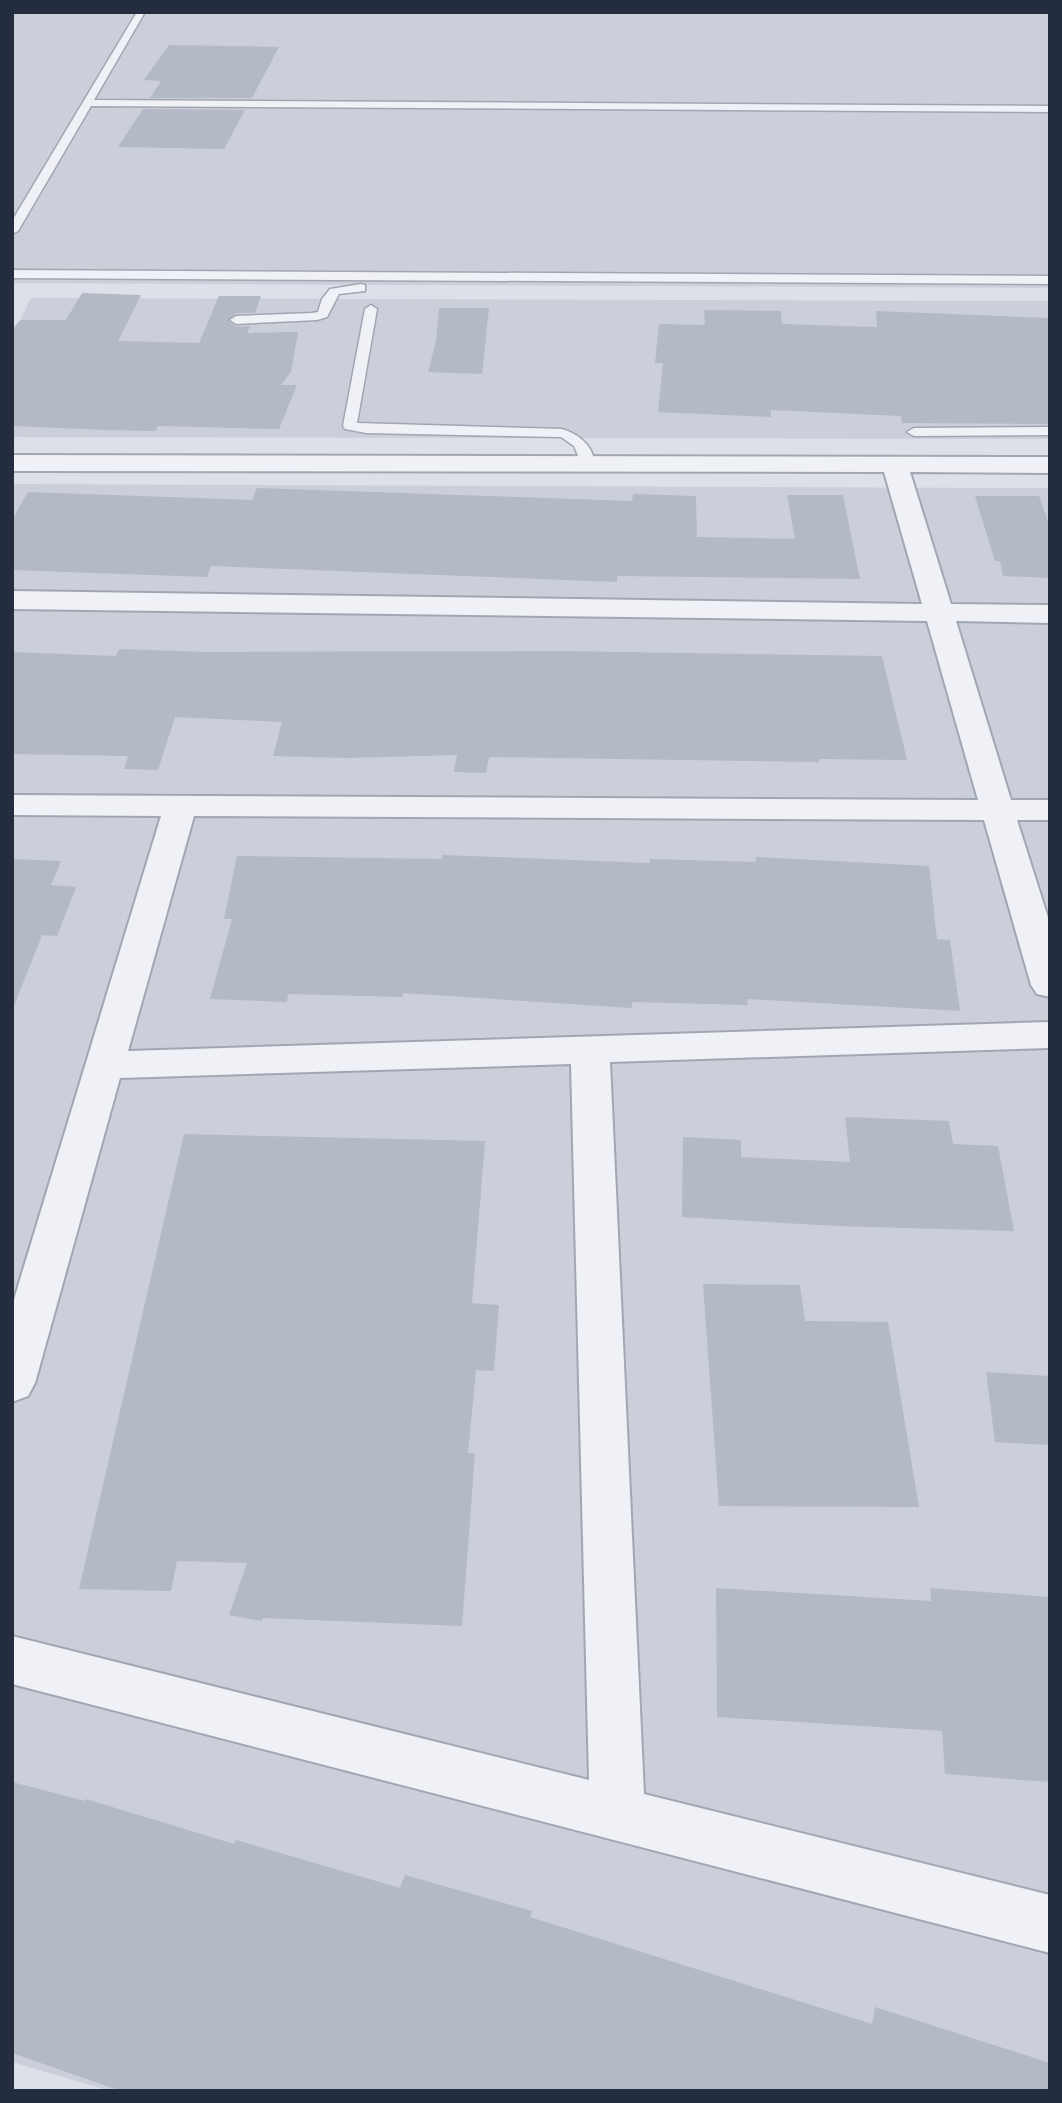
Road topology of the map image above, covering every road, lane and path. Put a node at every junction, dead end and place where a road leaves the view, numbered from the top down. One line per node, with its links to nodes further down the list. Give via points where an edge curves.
1 (141, 12): 2 (lane)
2 (88, 103): 3 (lane); 4 (lane)
3 (1050, 109)
4 (12, 231)
5 (12, 274): 6 (lane)
6 (1050, 280)
7 (1050, 292): 9 (lane, via 345,288 334,290 323,314 313,317)
8 (371, 309): 13 (lane, via 350,426 562,433 583,446)
9 (236, 320)
10 (914, 432): 11 (lane)
11 (1050, 432)
12 (12, 463): 13 (street)
13 (588, 465): 15 (street)
14 (1050, 465): 15 (street)
15 (895, 466): 17 (street)
16 (12, 600): 17 (street)
17 (939, 612): 18 (street); 21 (street)
18 (1050, 614)
19 (12, 805): 20 (street)
20 (180, 806): 21 (street); 26 (street)
21 (998, 809): 22 (street); 23 (street)
22 (1050, 810)
23 (1050, 985)
24 (1050, 1035): 25 (street)
25 (590, 1049): 26 (street); 29 (street)
26 (105, 1065): 27 (street)
27 (12, 1383)
28 (12, 1660): 29 (street)
29 (617, 1814): 30 (street)
30 (1050, 1924)

